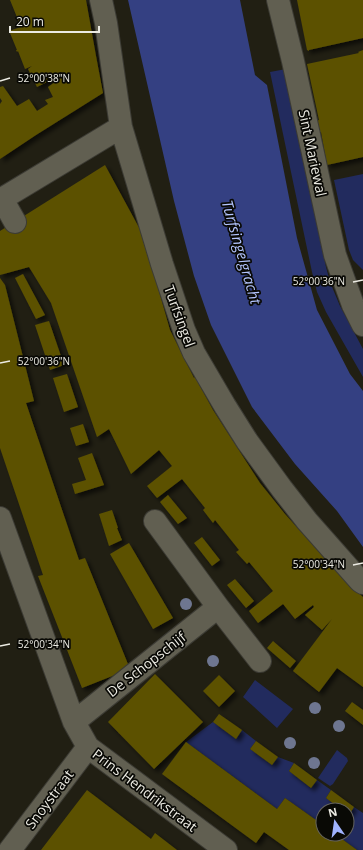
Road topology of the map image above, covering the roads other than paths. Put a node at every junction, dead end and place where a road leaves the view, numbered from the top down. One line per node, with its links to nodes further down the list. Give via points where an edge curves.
1 (101, 0): 3 (street, Turfsingel)
2 (278, 0): 6 (street, Sint Mariewal, via 335,255)
3 (121, 127): 4 (street); 10 (street, Turfsingel, via 162,264 194,353 224,406 282,489)
4 (1, 200): 5 (street)
5 (15, 222)
6 (358, 305): 7 (street, Sint Mariewal)
7 (363, 325)
8 (0, 518): 13 (street, Prins Hendrikstraat)
9 (155, 521): 11 (street)
10 (363, 583)
11 (218, 607): 12 (street); 13 (street, De Schopschijf)
12 (260, 661)
13 (74, 722): 14 (street, Prins Hendrikstraat)
14 (88, 748): 15 (street, Snoystraat); 16 (street, Prins Hendrikstraat)
15 (10, 850)
16 (226, 850)

